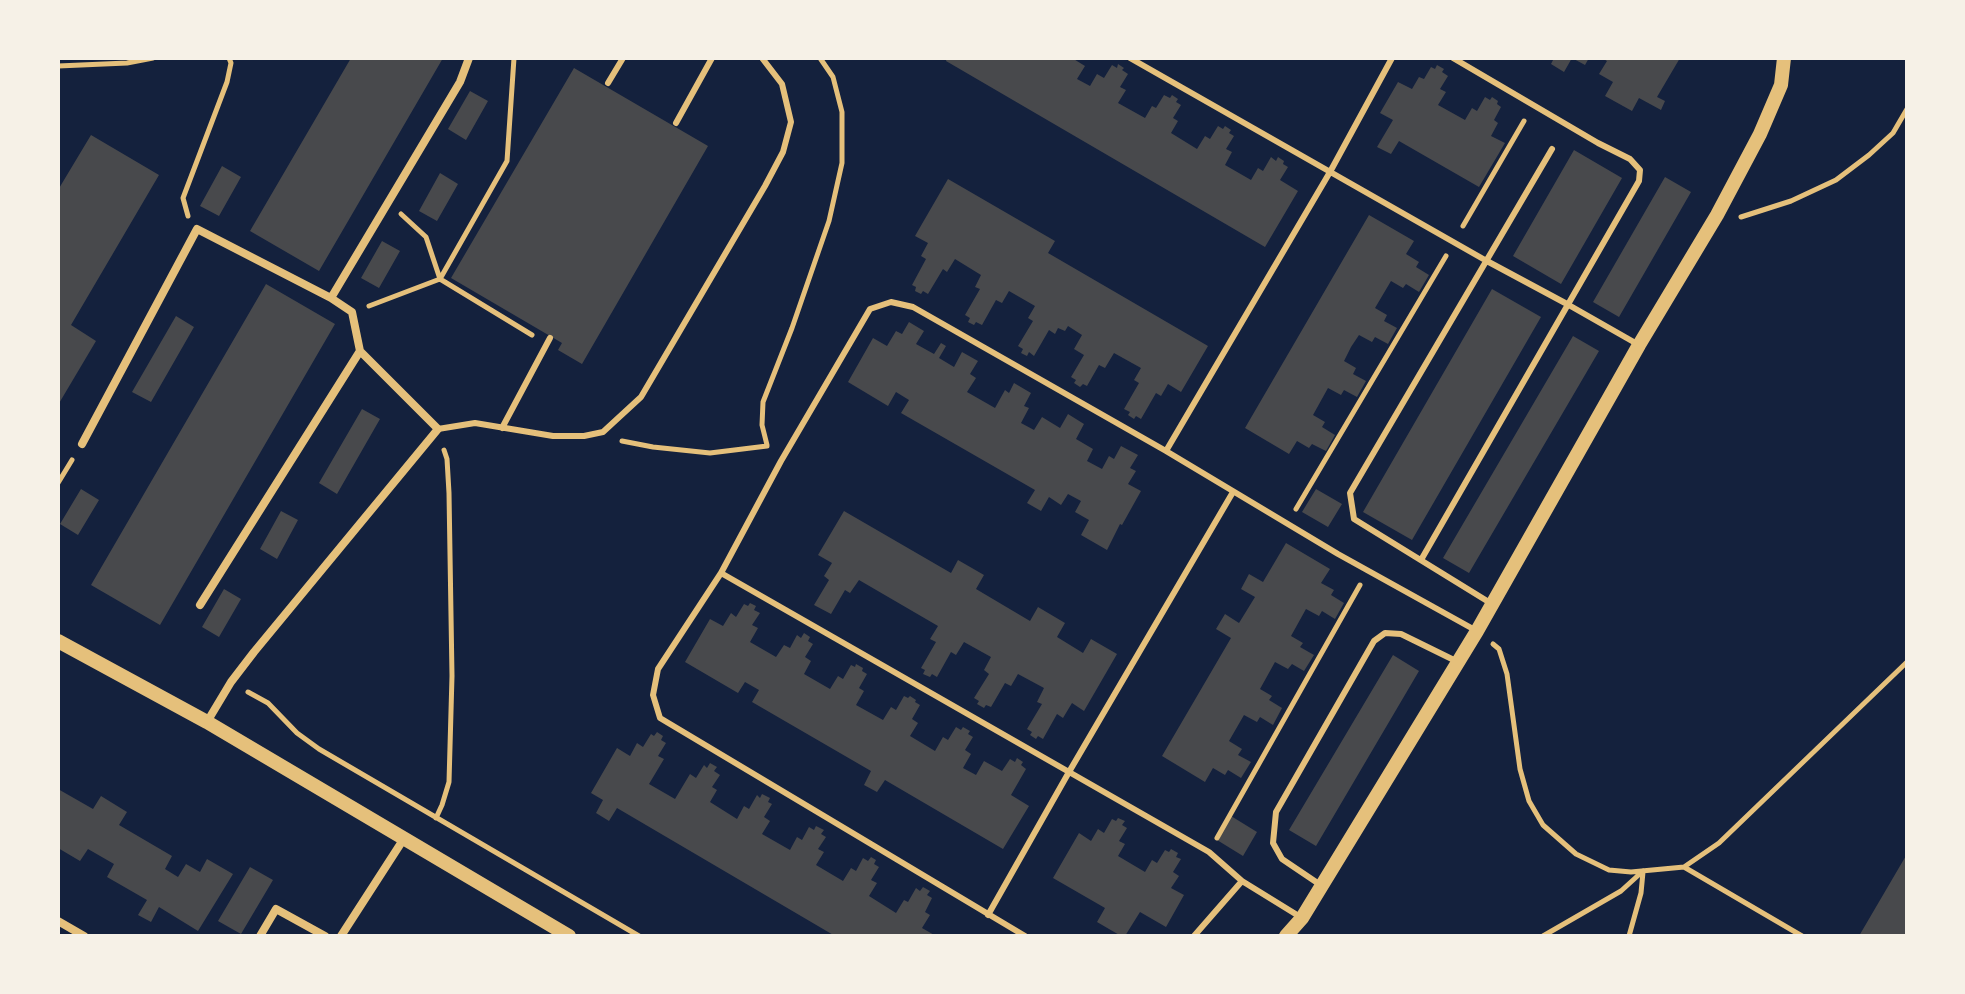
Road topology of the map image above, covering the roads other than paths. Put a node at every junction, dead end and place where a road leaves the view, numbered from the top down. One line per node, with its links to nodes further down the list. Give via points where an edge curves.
1 (469, 58): 14 (street, via 460,82)
2 (623, 58): 9 (lane)
3 (712, 58): 10 (lane)
4 (762, 58): 19 (lane, via 782,84 791,122 783,152 641,397 603,432 553,436)
5 (1130, 58): 12 (lane)
6 (1392, 58): 12 (lane)
7 (1453, 58): 15 (lane, via 1630,159 1640,170 1639,181)
8 (1784, 58): 17 (street, via 1781,85 1760,134)
9 (608, 83)
10 (676, 123)
11 (1552, 149): 13 (lane)
12 (1330, 172): 13 (lane); 22 (lane)
13 (1485, 260): 15 (lane); 24 (lane, via 1350,493 1354,519)
14 (331, 298): 18 (street, via 352,312); 21 (street, via 197,229)
15 (1567, 304): 17 (lane); 24 (lane)
16 (548, 341): 19 (lane)
17 (1639, 345): 26 (street)
18 (360, 351): 20 (street); 27 (street)
19 (502, 428): 20 (lane, via 475,423)
20 (438, 429): 31 (street, via 264,640)
21 (82, 444)
22 (1166, 451): 23 (lane); 25 (lane, via 913,307 891,302 870,309)
23 (1233, 492): 28 (lane); 32 (lane)
24 (1421, 560): 26 (lane)
25 (721, 573): 32 (lane); 36 (lane, via 658,669 653,695 660,718)
26 (1492, 604): 28 (street)
27 (200, 605)
28 (1477, 631): 30 (street)
29 (58, 641): 31 (street)
30 (1458, 662): 35 (street); 35 (lane, via 1401,634 1385,633 1374,641 1276,812 1273,843 1282,859)
31 (207, 722): 33 (street)
32 (1069, 772): 34 (lane, via 1209,852); 36 (lane)
33 (403, 840): 42 (street); 43 (street)
34 (1242, 881): 37 (lane); 45 (lane)
35 (1322, 886): 37 (street)
36 (988, 915): 44 (lane)
37 (1302, 918): 46 (street)
38 (58, 921): 39 (street)
39 (84, 936)
40 (260, 936): 41 (street, via 276,909)
41 (325, 936)
42 (341, 936)
43 (569, 936)
44 (1025, 936)
45 (1194, 936)
46 (1286, 936)

